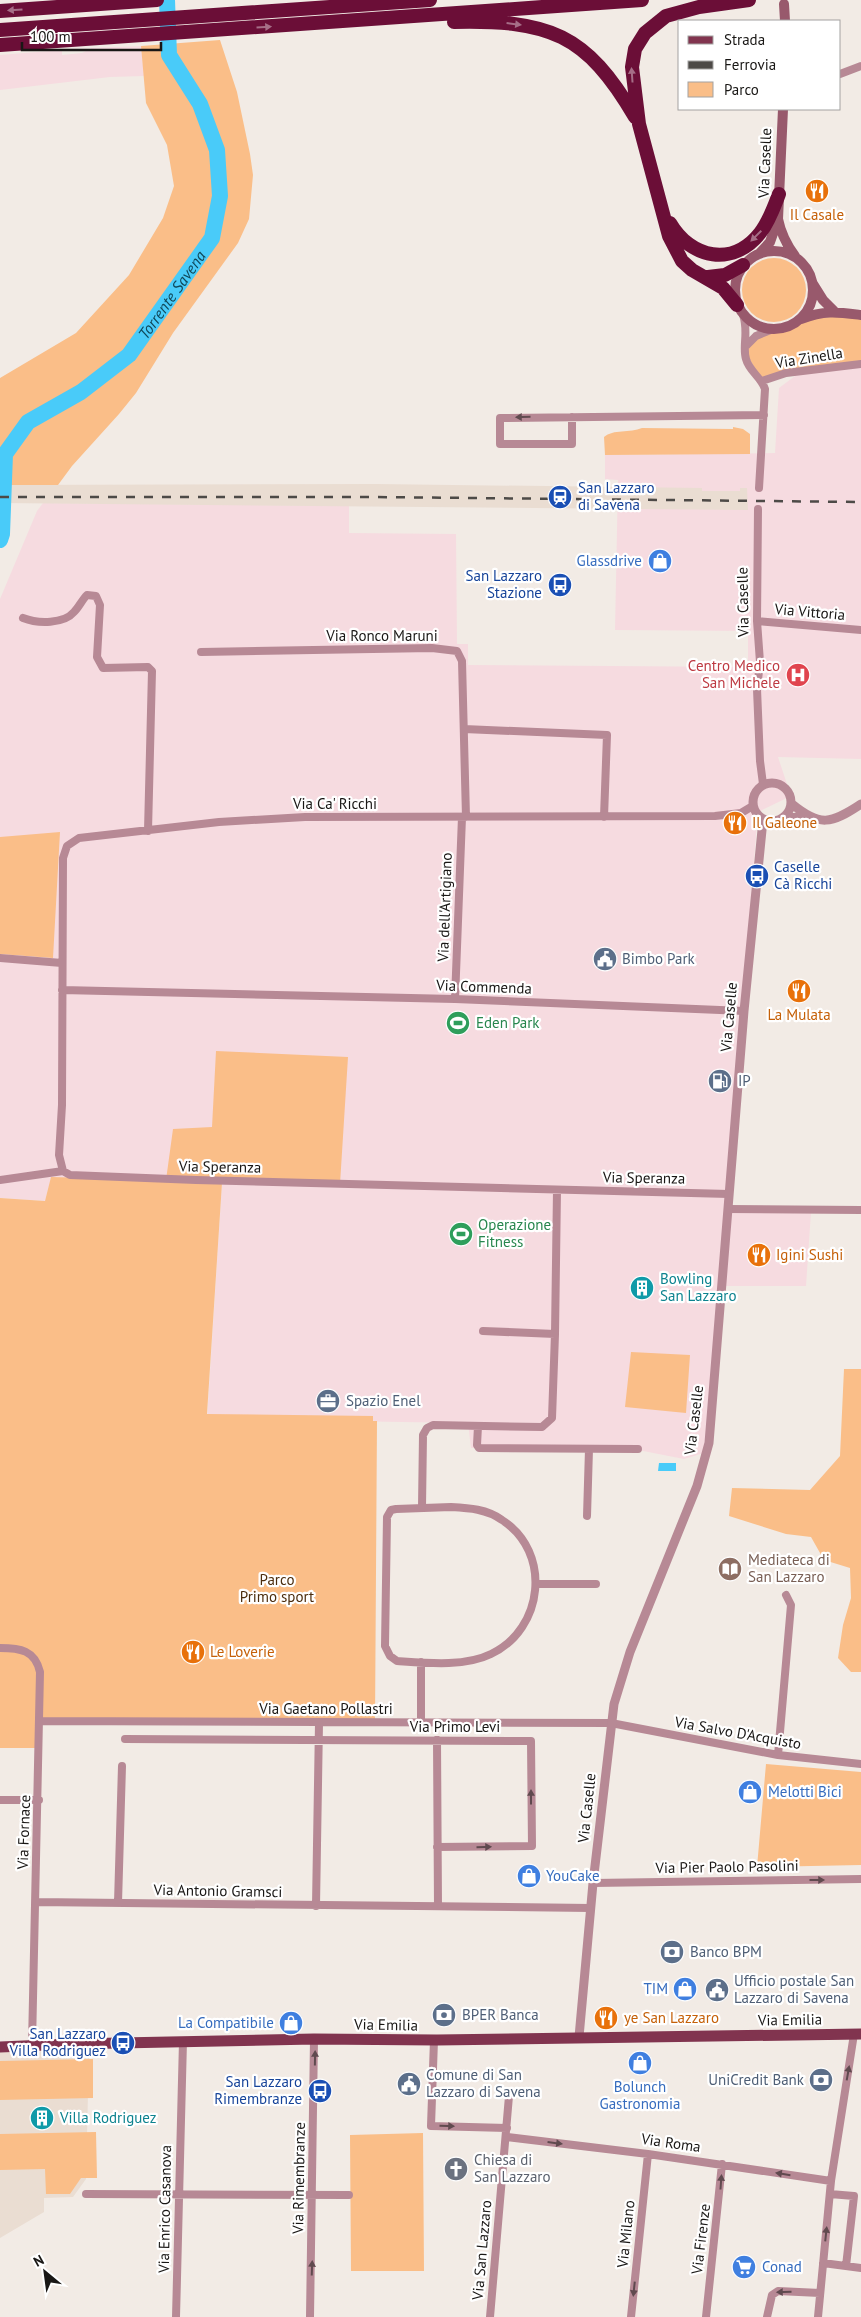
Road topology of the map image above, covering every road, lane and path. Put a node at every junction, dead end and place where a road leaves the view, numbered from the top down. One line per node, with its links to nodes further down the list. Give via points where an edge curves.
1 (157, 0): 6 (highway, one-way to 6)
2 (430, 0): 9 (highway)
3 (642, 0): 7 (highway)
4 (749, 0): 14 (highway, one-way to 4, via 632,67 636,49 645,33 658,21 678,12)
5 (784, 4): 8 (main road)
6 (0, 11)
7 (414, 16): 10 (highway, one-way to 7); 14 (highway, one-way to 14, via 439,22 517,24 541,28 568,40 603,69)
8 (785, 20)
9 (0, 30)
10 (0, 45)
11 (861, 66): 12 (street)
12 (841, 74)
13 (783, 110): 15 (main road, Via Caselle)
14 (638, 124): 16 (highway)
15 (779, 194): 16 (highway, one-way to 16, via 759,234 734,252 720,255 703,253 687,244 679,237); 17 (main road, Via Caselle)
16 (661, 205): 21 (highway, via 675,251 692,270)
17 (778, 219): 18 (main road, Via Caselle, via 770,242); 19 (main road, Via Caselle, via 780,231)
18 (759, 254): 19 (main road, via 785,252); 20 (main road, Via Caselle)
19 (795, 257): 22 (main road, Via Caselle, via 809,272)
20 (743, 266): 21 (highway, via 725,275); 23 (main road, via 736,278 734,293)
21 (708, 278): 23 (highway, via 722,288)
22 (813, 283): 24 (main road, Via Caselle); 26 (main road, via 812,303)
23 (740, 310): 27 (main road, via 756,326); 28 (street, via 747,328)
24 (834, 311): 25 (main road); 26 (main road)
25 (861, 315)
26 (801, 319): 27 (main road)
27 (773, 329): 28 (street, via 756,336)
28 (746, 346): 30 (street, via 745,358)
29 (861, 364): 30 (street, Via Zinella, via 786,373)
30 (762, 381): 31 (street, via 765,389)
31 (764, 415): 32 (street); 33 (street)
32 (572, 417): 32 (street, one-way to 32, via 500,418 500,444 572,444)
33 (759, 488)
34 (758, 509): 36 (street, Via Caselle)
35 (23, 618): 49 (street, via 37,621 63,619 74,612 86,595 96,596 100,605 99,664 103,668 141,666 152,671)
36 (757, 621): 37 (street, Via Vittoria); 40 (street, Via Caselle, via 760,662 757,689)
37 (861, 630)
38 (200, 652): 39 (street, Via Ronco Maruni, via 432,648 457,651 462,661)
39 (464, 729): 44 (street, via 607,735); 46 (street, Via Ronco Maruni)
40 (763, 784): 41 (street, via 774,783 786,788); 43 (street, via 754,796)
41 (792, 804): 45 (street); 47 (street)
42 (861, 804): 45 (street, via 838,818 821,821)
43 (752, 807): 44 (street, Via Ca' Ricchi, via 715,816); 48 (street)
44 (604, 816): 46 (street, Via Ca' Ricchi)
45 (807, 816): 47 (street)
46 (464, 817): 49 (street, Via Ca' Ricchi, via 271,818); 53 (street, Via dell'Artigiano)
47 (781, 819): 48 (street, via 774,822)
48 (763, 820): 54 (street, Via Caselle)
49 (148, 831): 51 (street, Via Ca' Ricchi, via 82,838 70,844 63,858)
50 (0, 958): 51 (street)
51 (62, 963): 52 (street)
52 (62, 990): 53 (street, Via Commenda); 55 (street, via 59,1154)
53 (455, 999): 54 (street, Via Commenda)
54 (744, 1011): 58 (street, Via Caselle)
55 (64, 1171): 56 (street); 57 (street, Via Speranza, via 82,1177)
56 (0, 1180)
57 (557, 1190): 58 (street, Via Speranza); 62 (street)
58 (730, 1194): 59 (street, Via Caselle)
59 (728, 1209): 60 (street); 75 (street, Via Caselle, via 707,1454 628,1659)
60 (861, 1210)
61 (483, 1332): 62 (street)
62 (555, 1334): 63 (street, via 552,1418 542,1427)
63 (478, 1426): 64 (street, via 479,1448); 66 (street, via 433,1425 424,1430)
64 (589, 1449): 65 (street); 67 (street)
65 (638, 1449)
66 (422, 1507): 68 (street, via 468,1508 502,1519 527,1546 534,1562); 72 (street, via 396,1508 386,1517 385,1640 386,1650 393,1659)
67 (587, 1516)
68 (537, 1584): 69 (street); 72 (street, via 527,1620 517,1635 498,1650 471,1660)
69 (596, 1584)
70 (786, 1595): 80 (street, via 791,1605)
71 (0, 1648): 73 (street, Via Fornace, via 23,1650 36,1661 40,1672)
72 (421, 1662): 76 (street)
73 (40, 1721): 74 (street, Via Gaetano Pollastri); 84 (street, Via Fornace)
74 (319, 1723): 76 (street, Via Gaetano Pollastri); 78 (street)
75 (611, 1723): 76 (street, Via Gaetano Pollastri); 80 (street, Via Salvo D'Acquisto); 87 (street, Via Caselle)
76 (422, 1724)
77 (125, 1739): 78 (street, Via Primo Levi)
78 (318, 1740): 79 (street, Via Primo Levi); 90 (street)
79 (437, 1740): 85 (street); 85 (street, Via Primo Levi, one-way to 79, via 532,1846 531,1741)
80 (778, 1755): 81 (street, Via Salvo D'Acquisto)
81 (861, 1764)
82 (122, 1766): 89 (street)
83 (0, 1800): 84 (street)
84 (39, 1800): 88 (street, Via Fornace)
85 (437, 1847): 91 (street)
86 (861, 1879): 87 (street, Via Pier Paolo Pasolini, one-way to 86)
87 (593, 1883): 92 (street, Via Caselle)
88 (36, 1902): 89 (street, Via Antonio Gramsci); 98 (street, Via Fornace)
89 (118, 1903): 90 (street, Via Antonio Gramsci)
90 (316, 1906): 91 (street, Via Antonio Gramsci)
91 (438, 1906): 92 (street, Via Antonio Gramsci)
92 (591, 1908): 94 (street, Via Caselle)
93 (858, 2034): 94 (main road, Via Emilia); 105 (street, one-way to 93)
94 (579, 2037): 96 (main road, Via Emilia)
95 (314, 2039): 96 (main road, Via Emilia); 97 (main road, Via Emilia); 107 (street, Via Rimembranze, one-way to 95)
96 (434, 2040): 101 (street, one-way to 101, via 431,2126)
97 (183, 2041): 98 (main road, Via Emilia); 109 (street, Via Enrico Casanova)
98 (32, 2046): 99 (main road, Via Emilia)
99 (0, 2047)
100 (509, 2096): 101 (street, Via San Lazzaro)
101 (507, 2128): 102 (street, Via San Lazzaro)
102 (507, 2137): 103 (street, Via Roma, one-way to 103); 117 (street, Via San Lazzaro)
103 (648, 2154): 104 (street, Via Roma); 118 (street, Via Milano, one-way to 118)
104 (722, 2164): 105 (street, Via Roma, one-way to 104); 119 (street, Via Firenze, one-way to 104)
105 (831, 2181): 108 (street)
106 (86, 2194): 109 (street)
107 (312, 2194): 109 (street); 110 (street); 116 (street, Via Rimembranze, one-way to 107)
108 (830, 2194): 111 (street, one-way to 108); 112 (street, via 854,2196)
109 (179, 2195): 115 (street, Via Enrico Casanova)
110 (349, 2195)
111 (823, 2263): 112 (street); 114 (street)
112 (846, 2266): 113 (street)
113 (861, 2268)
114 (820, 2293): 120 (street, one-way to 120, via 778,2290 770,2299); 121 (street)
115 (176, 2317)
116 (310, 2317)
117 (490, 2317)
118 (631, 2317)
119 (706, 2317)
120 (767, 2317)
121 (818, 2317)

